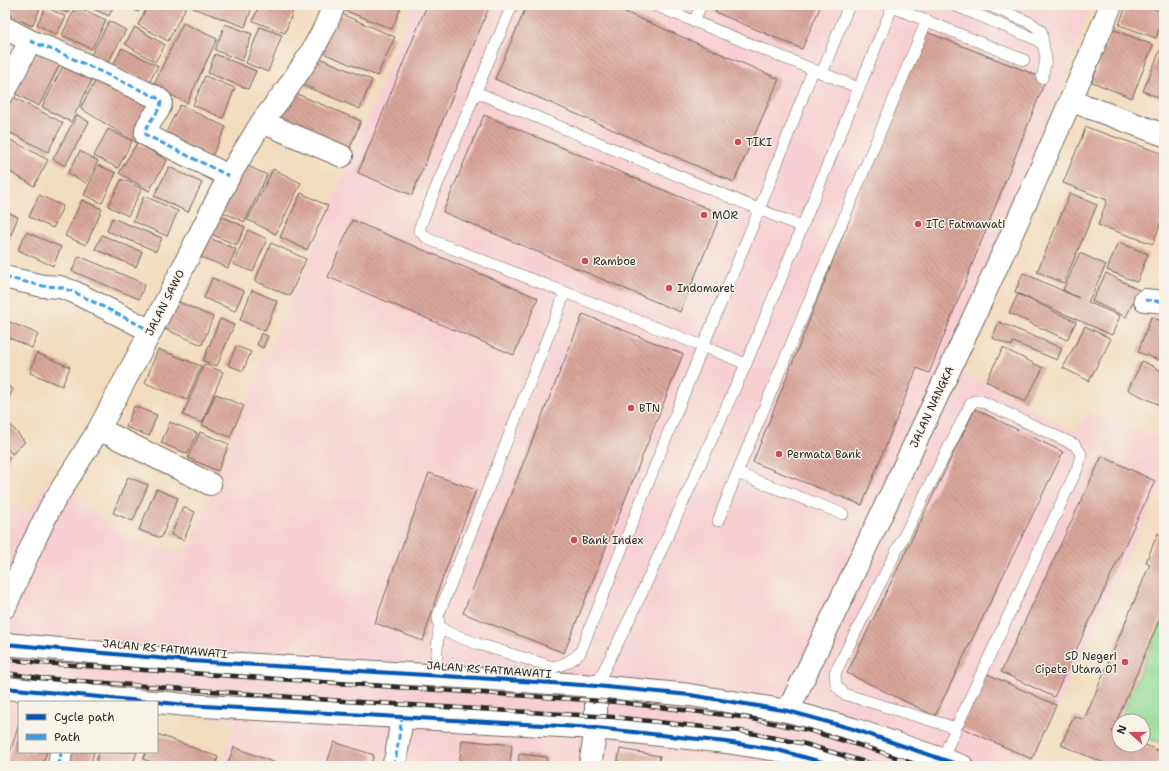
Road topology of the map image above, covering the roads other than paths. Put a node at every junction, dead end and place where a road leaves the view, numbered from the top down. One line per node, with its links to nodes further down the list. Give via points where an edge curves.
1 (334, 5): 22 (street, JALAN SAWO, via 310,55)
2 (512, 5): 20 (lane)
3 (654, 5): 11 (lane)
4 (701, 5): 11 (lane)
5 (849, 5): 16 (lane)
6 (954, 5): 14 (lane)
7 (988, 5): 14 (lane, via 1031,23 1041,31)
8 (1111, 5): 21 (street, JALAN NANGKA)
9 (892, 6): 10 (lane); 18 (lane)
10 (927, 20): 15 (lane); 34 (lane)
11 (694, 22): 16 (lane)
12 (5, 28): 13 (street)
13 (30, 41): 19 (street); 25 (street, via 156,97 161,101 161,106 146,130 146,135)
14 (1044, 45): 17 (lane, via 1046,59)
15 (1024, 60)
16 (817, 71): 18 (lane); 26 (lane)
17 (1042, 78)
18 (859, 88): 27 (lane)
19 (5, 92)
20 (476, 92): 26 (lane); 29 (lane, via 419,230 428,239)
21 (1072, 101): 23 (street); 47 (street, JALAN NANGKA, via 941,389)
22 (262, 122): 24 (street); 25 (street, JALAN SAWO)
23 (1164, 135)
24 (342, 156)
25 (229, 176): 30 (street, JALAN SAWO)
26 (759, 210): 27 (lane); 31 (lane)
27 (802, 228): 32 (lane)
28 (5, 277): 30 (street, via 74,292)
29 (565, 293): 31 (lane); 39 (lane, via 438,616)
30 (151, 331): 33 (street, JALAN SAWO)
31 (703, 346): 32 (lane); 39 (lane, via 580,653 568,662 553,667 478,644 447,632)
32 (746, 364): 42 (lane, via 633,612)
33 (99, 429): 35 (street); 38 (street, JALAN SAWO, via 51,506)
34 (737, 473): 36 (lane); 37 (lane)
35 (210, 484)
36 (843, 514)
37 (718, 521)
38 (5, 607)
39 (439, 626): 41 (lane)
40 (5, 644): 41 (street, JALAN RS FATMAWATI, via 190,661)
41 (435, 675): 42 (street, JALAN RS FATMAWATI)
42 (596, 686): 47 (street, JALAN RS FATMAWATI, via 690,695); 49 (street)
43 (5, 688): 44 (street)
44 (69, 698): 45 (street)
45 (131, 701)
46 (158, 702): 48 (street)
47 (788, 711): 52 (street, JALAN RS FATMAWATI, via 854,729)
48 (402, 717): 49 (street); 55 (street)
49 (596, 728): 53 (street, via 778,750); 56 (street)
50 (956, 728): 50 (lane, via 844,694 836,685 835,673 970,405 974,401 981,401 1075,445 1081,454 1078,467); 52 (lane)
51 (61, 753): 54 (street)
52 (942, 759): 57 (street, JALAN RS FATMAWATI)
53 (832, 765)
54 (59, 766)
55 (393, 766)
56 (590, 766)
57 (962, 766)

